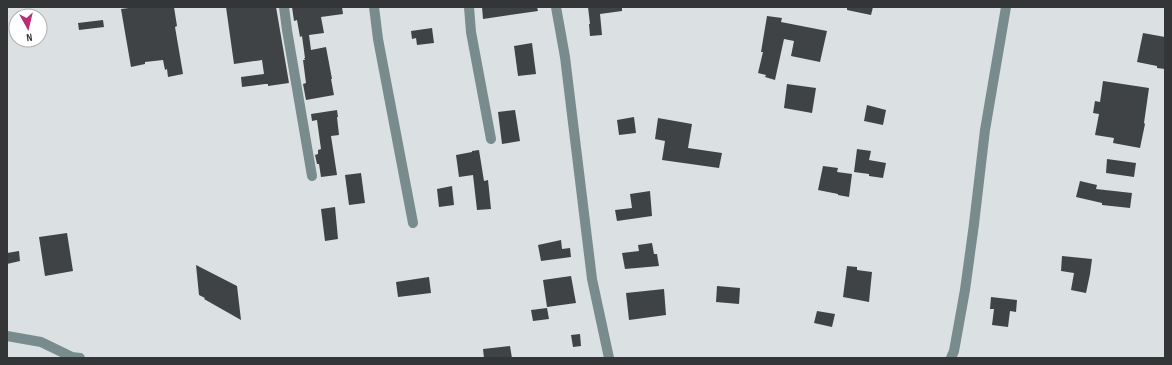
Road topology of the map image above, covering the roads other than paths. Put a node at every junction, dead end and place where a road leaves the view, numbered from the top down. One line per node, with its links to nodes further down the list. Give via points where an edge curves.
1 (284, 7): 7 (street)
2 (374, 7): 8 (street)
3 (469, 7): 6 (street)
4 (556, 7): 11 (street, via 565,56 592,279)
5 (1006, 7): 12 (street, via 985,130 965,290 954,351)
6 (490, 139)
7 (312, 176)
8 (413, 223)
9 (7, 336): 10 (street, via 41,342)
10 (75, 358)
11 (609, 358)
12 (950, 358)

